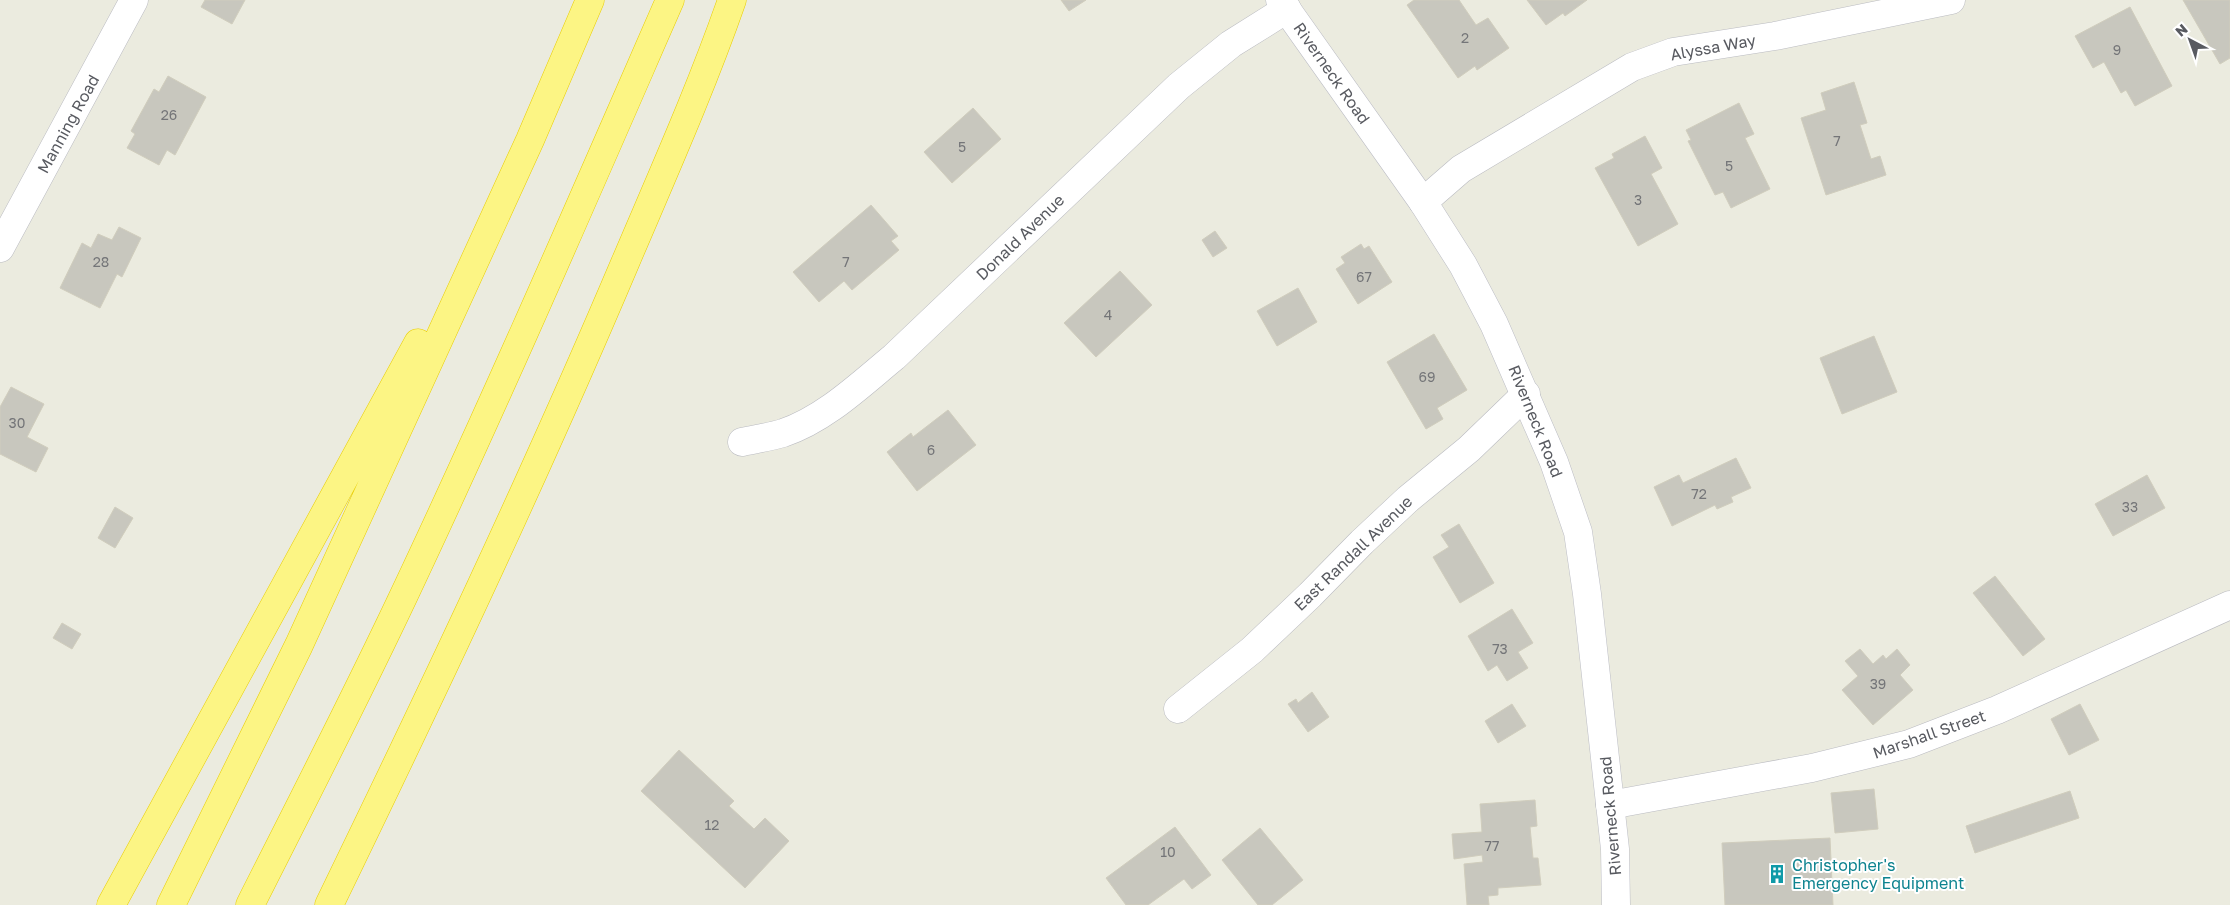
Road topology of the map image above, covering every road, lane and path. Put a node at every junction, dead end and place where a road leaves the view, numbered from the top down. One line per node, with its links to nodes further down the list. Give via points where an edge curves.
1 (134, 0): 9 (street, Manning Road)
2 (590, 0): 7 (highway)
3 (670, 0): 17 (highway, via 428,543)
4 (732, 0): 18 (highway, via 682,129 590,346 451,654)
5 (1951, 0): 8 (street, Alyssa Way, via 1775,36 1673,52 1640,64 1461,169)
6 (1284, 5): 8 (street, Riverneck Road); 11 (street, Donald Avenue, via 1179,86 901,350 854,390 822,414 784,433)
7 (530, 140): 15 (highway); 16 (highway, via 299,645)
8 (1423, 202): 10 (street, Riverneck Road, via 1463,265)
9 (0, 248)
10 (1526, 394): 13 (street, East Randall Avenue, via 1469,449 1408,499 1252,650); 14 (street, Riverneck Road, via 1578,532)
11 (742, 442)
12 (2230, 605): 14 (street, Marshall Street, via 1997,710 1909,744 1812,768)
13 (1178, 709)
14 (1610, 805): 19 (street, Riverneck Road)
15 (111, 905)
16 (171, 905)
17 (250, 905)
18 (329, 905)
19 (1616, 905)

